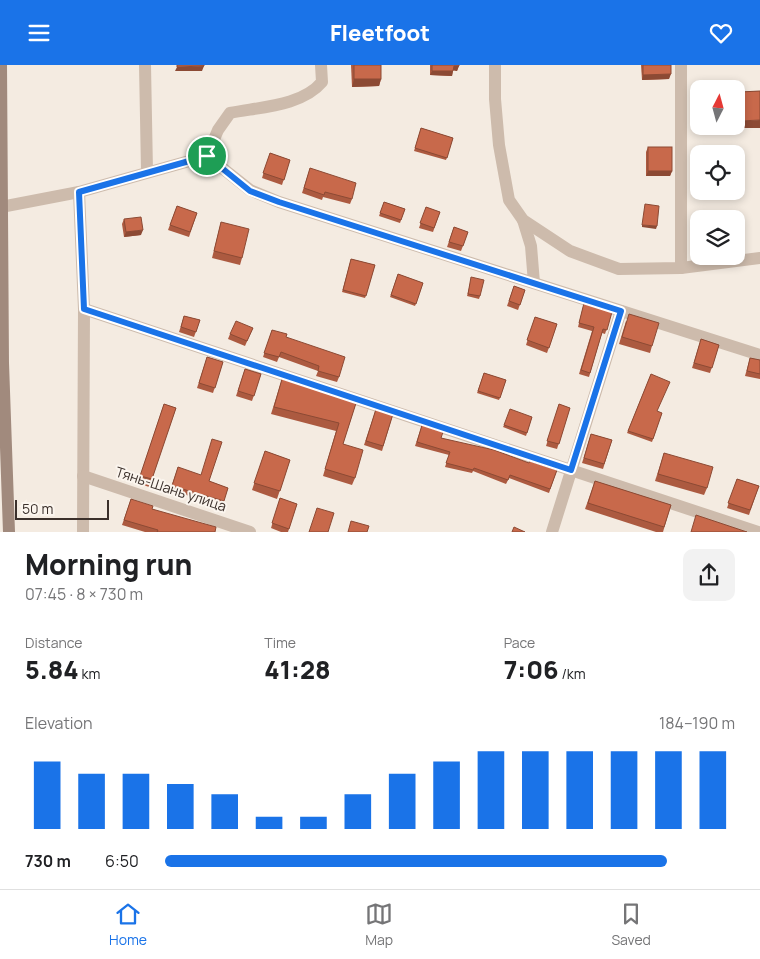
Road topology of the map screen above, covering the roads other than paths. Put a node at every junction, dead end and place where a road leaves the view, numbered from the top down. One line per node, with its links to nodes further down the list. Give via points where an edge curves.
1 (1, 65): 9 (main road)
2 (145, 65): 7 (street)
3 (321, 65): 6 (street, via 322,82 313,93 230,113 218,130)
4 (496, 65): 10 (street, via 496,108 509,200)
5 (682, 65): 12 (street)
6 (207, 156): 7 (street); 13 (street, via 250,191)
7 (147, 171): 8 (street)
8 (79, 192): 9 (street); 14 (street)
9 (1, 207): 19 (main road)
10 (523, 220): 12 (street, via 570,251 619,269); 13 (street, via 531,246)
11 (760, 258): 12 (street)
12 (681, 268)
13 (534, 283): 15 (street)
14 (84, 309): 17 (street); 18 (street)
15 (621, 311): 16 (street); 17 (street)
16 (760, 355)
17 (571, 470): 22 (street); 23 (street)
18 (83, 476): 20 (street); 21 (street, Тянь-Шань улица)
19 (9, 531)
20 (83, 531)
21 (250, 531)
22 (552, 531)
23 (758, 531)

